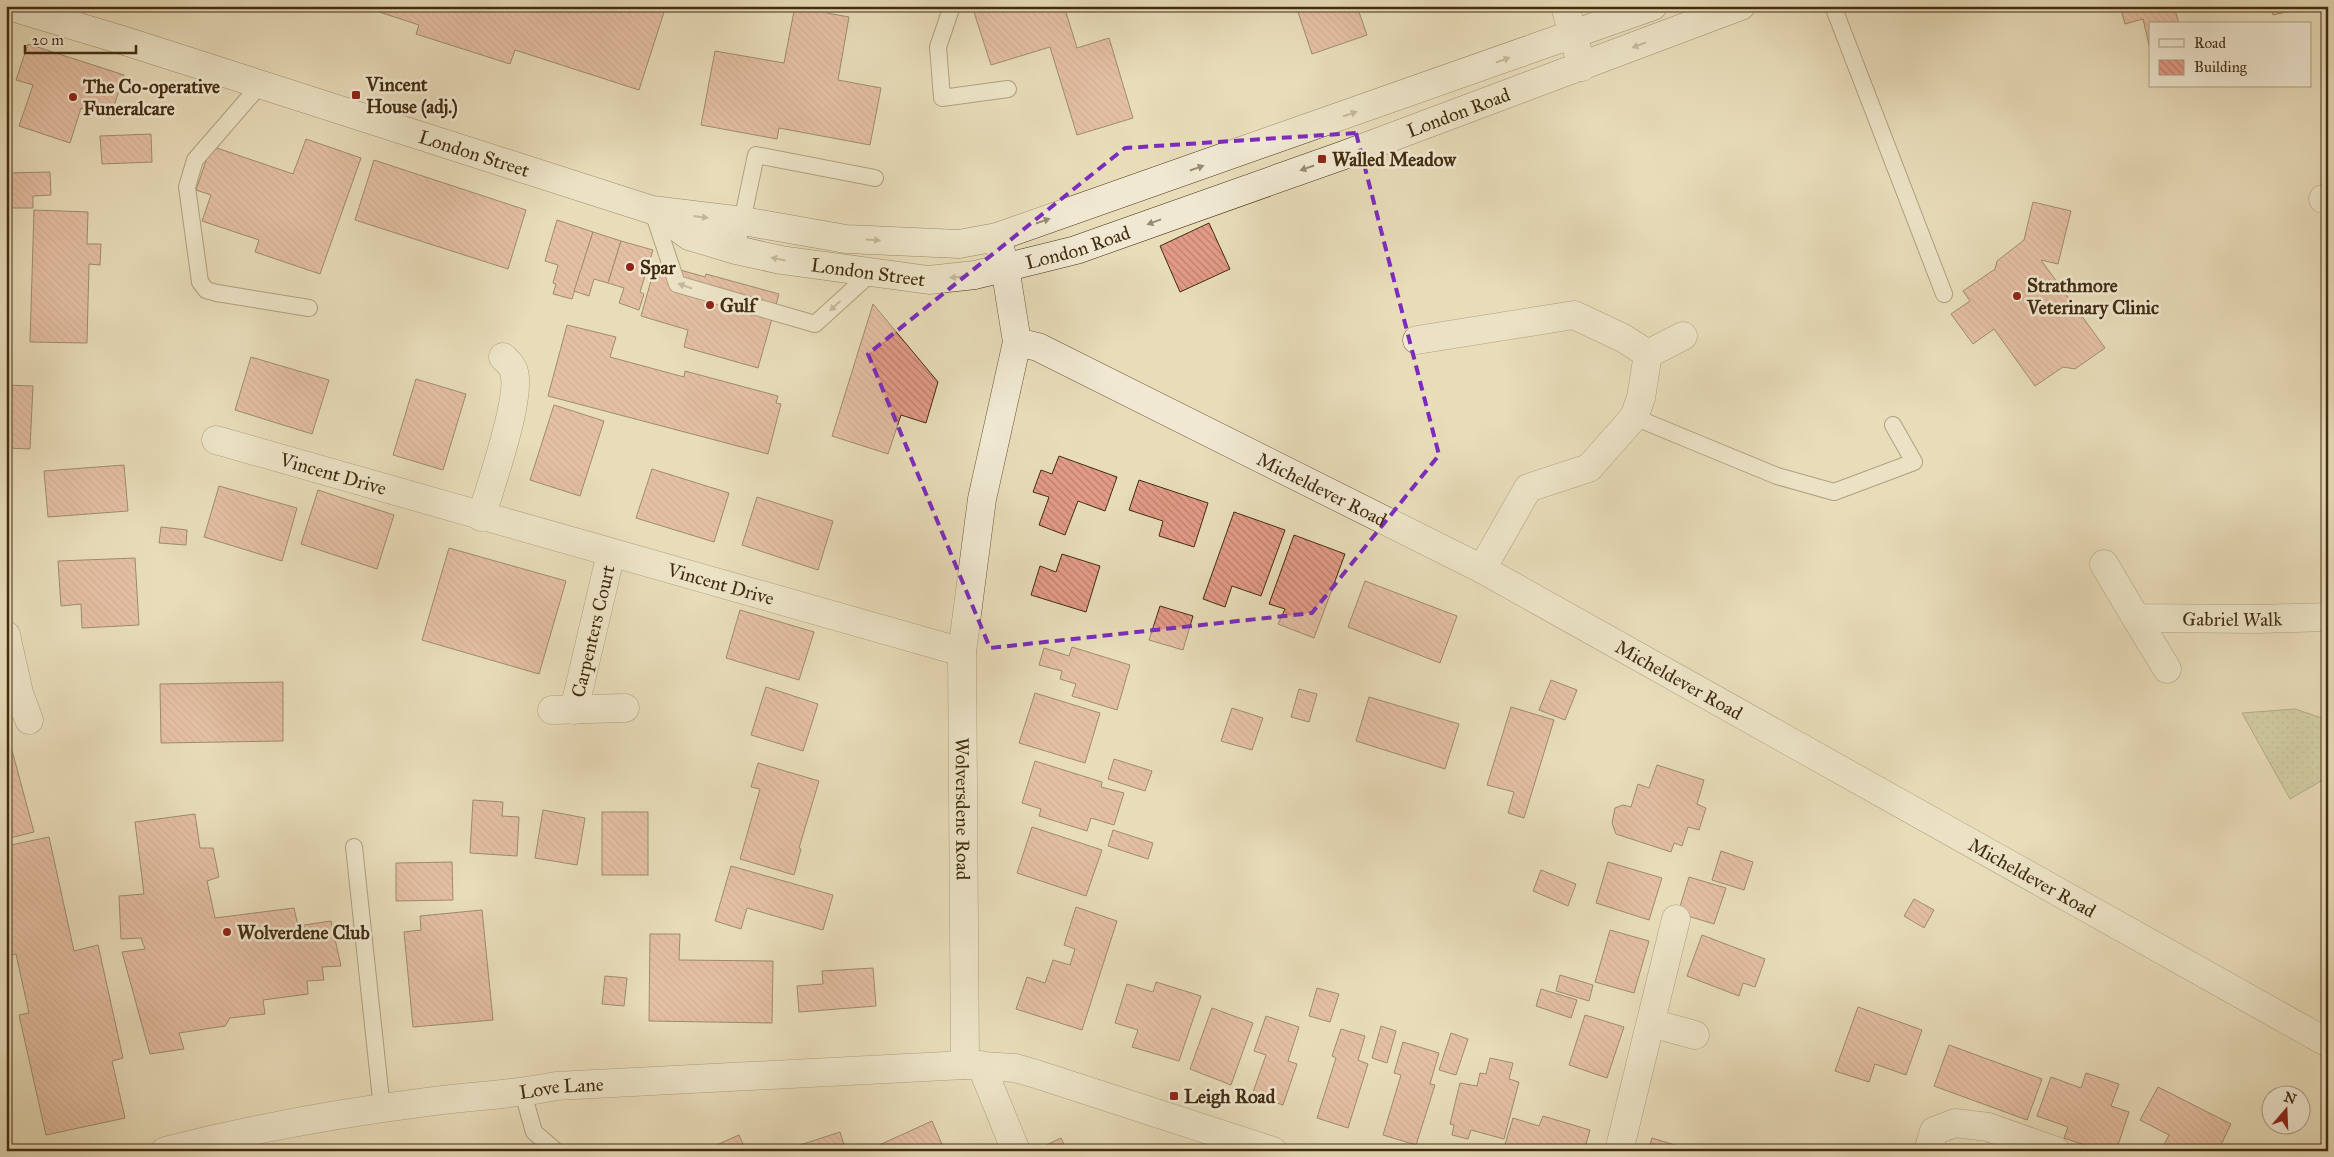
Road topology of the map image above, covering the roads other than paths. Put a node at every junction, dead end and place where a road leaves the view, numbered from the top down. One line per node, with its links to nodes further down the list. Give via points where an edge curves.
1 (9, 6): 9 (street, London Street)
2 (952, 6): 10 (lane, via 938,47 942,98)
3 (1566, 6): 7 (street)
4 (1653, 6): 7 (street, London Road)
5 (1741, 6): 8 (street, London Road, one-way to 8)
6 (1833, 6): 18 (lane)
7 (1574, 35): 8 (street); 14 (street, London Road, one-way to 7)
8 (1582, 67): 16 (street, London Road, one-way to 16, via 1084,247)
9 (260, 85): 12 (street, London Street); 19 (lane, via 207,144 196,160 187,187 200,282 206,290 217,293)
10 (1008, 89)
11 (875, 178): 13 (lane, via 756,155)
12 (652, 210): 13 (street, London Street, one-way to 13); 15 (street, London Street, via 689,236); 17 (lane, one-way to 12, via 815,324 678,284)
13 (743, 221): 14 (street, London Street, one-way to 14, via 846,238 900,242 959,244); 15 (lane)
14 (997, 237): 16 (street, Wolversdene Road)
15 (736, 250): 17 (street, London Street, one-way to 15)
16 (1005, 267): 17 (street, London Street, one-way to 17, via 975,275 929,280); 22 (street, Wolversdene Road)
17 (871, 273)
18 (1944, 294)
19 (309, 308)
20 (1683, 336): 23 (street)
21 (1417, 340): 23 (street, via 1574,315)
22 (1017, 342): 31 (street, Micheldever Road, via 1038,347); 35 (street, Wolversdene Road, via 982,499)
23 (1648, 354): 25 (street, via 1642,398)
24 (503, 357): 28 (street, via 514,370 516,384 508,426)
25 (1634, 417): 26 (lane, via 1777,476 1834,492 1914,462); 31 (street, via 1589,468 1528,488)
26 (1893, 425)
27 (216, 440): 28 (street, Vincent Drive)
28 (481, 517): 29 (street, Vincent Drive)
29 (611, 552): 35 (street, Vincent Drive); 38 (street, Carpenters Court, via 563,710)
30 (2104, 564): 33 (street)
31 (1482, 568): 44 (street, Micheldever Road)
32 (2328, 617): 33 (street, Gabriel Walk)
33 (2136, 618): 36 (street)
34 (6, 635): 37 (street)
35 (962, 652): 45 (street, Wolversdene Road)
36 (2167, 669)
37 (13, 695): 39 (street)
38 (625, 708)
39 (29, 720)
40 (354, 847): 47 (lane)
41 (1676, 919): 42 (street)
42 (1650, 1023): 43 (street); 53 (street)
43 (1695, 1035)
44 (2328, 1043)
45 (973, 1065): 46 (street, Love Lane, via 556,1086); 49 (street, via 1015,1068 1053,1078); 52 (street)
46 (524, 1093): 47 (street, Love Lane); 51 (lane, via 534,1132)
47 (382, 1109): 48 (street, Love Lane)
48 (250, 1140): 50 (street, Love Lane)
49 (1260, 1149)
50 (165, 1151)
51 (556, 1151)
52 (1016, 1151)
53 (1619, 1151)
54 (1928, 1151): 55 (street, via 1934,1131 1955,1122 1988,1127)
55 (2056, 1151)

